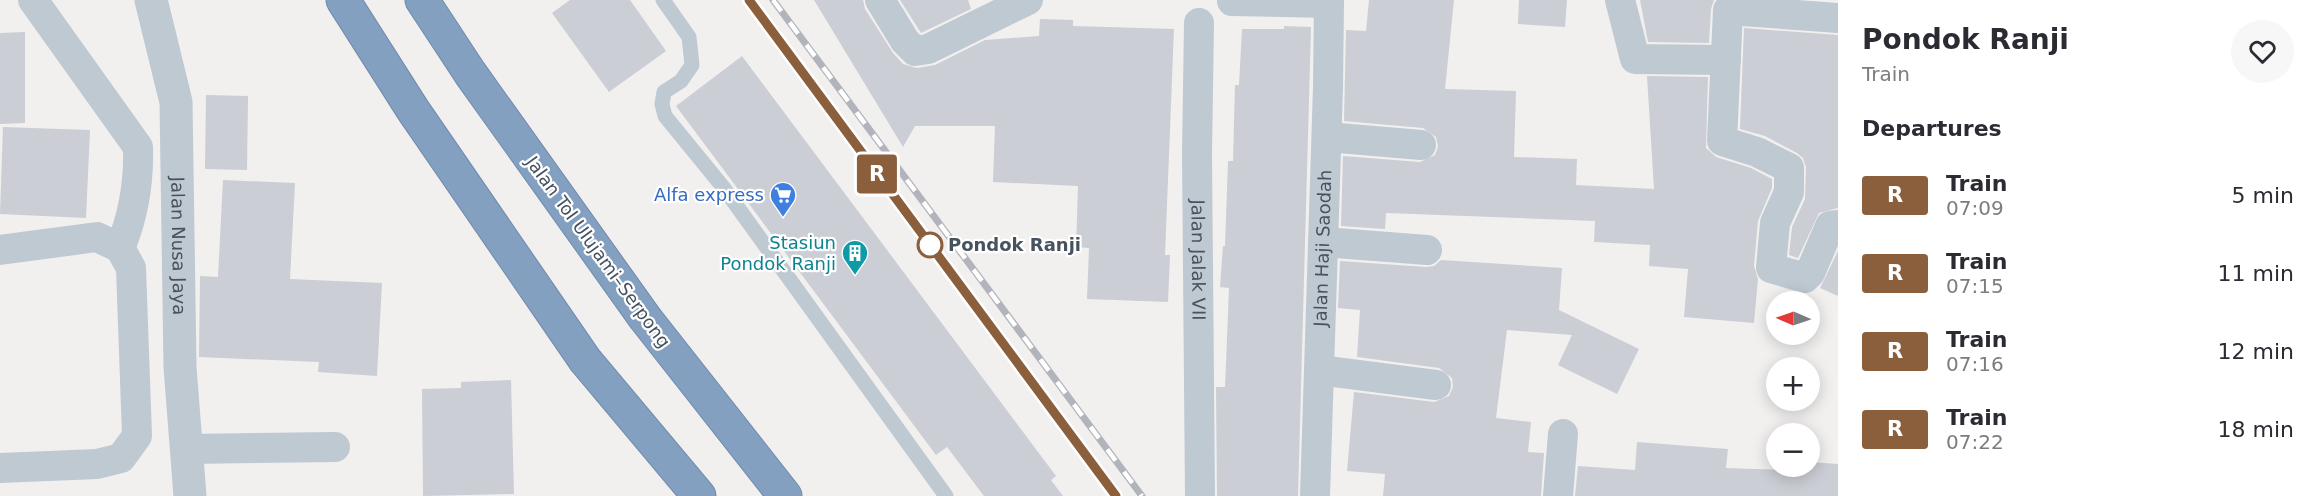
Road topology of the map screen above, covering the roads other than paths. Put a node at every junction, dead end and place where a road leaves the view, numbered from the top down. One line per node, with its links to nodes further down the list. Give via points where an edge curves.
1 (33, 0): 18 (street, via 138,147 132,221)
2 (151, 0): 25 (street, Jalan Nusa Jaya, via 176,102 180,367)
3 (343, 0): 28 (highway, via 413,110 585,360)
4 (422, 0): 29 (highway, Jalan Tol Ulujami–Serpong, via 645,318)
5 (663, 0): 30 (lane, via 689,37 692,64 681,81 664,92 665,116 723,188)
6 (880, 0): 7 (street, via 915,51 928,49)
7 (1028, 0)
8 (1620, 0): 13 (street, via 1635,59)
9 (1232, 1): 10 (street)
10 (1329, 1): 14 (street, Jalan Haji Saodah)
11 (1838, 18): 13 (street, via 1728,10)
12 (1199, 23): 31 (street, Jalan Jalak VII)
13 (1726, 60): 16 (street, via 1722,141 1789,168 1789,192 1775,223 1771,267 1805,278 1830,226)
14 (1327, 137): 15 (street); 17 (street, Jalan Haji Saodah)
15 (1421, 145)
16 (1838, 225)
17 (1323, 242): 20 (street); 21 (street, Jalan Haji Saodah)
18 (120, 248): 19 (street, via 97,237); 26 (street, via 131,268 136,436 121,458 97,464)
19 (0, 250)
20 (1427, 250)
21 (1319, 370): 22 (street); 32 (street, Jalan Haji Saodah)
22 (1436, 385)
23 (1563, 434): 33 (street)
24 (334, 447): 25 (street)
25 (186, 449): 27 (street, Jalan Nusa Jaya)
26 (0, 468)
27 (190, 496)
28 (699, 496)
29 (785, 496)
30 (946, 496)
31 (1200, 496)
32 (1315, 496)
33 (1558, 496)

